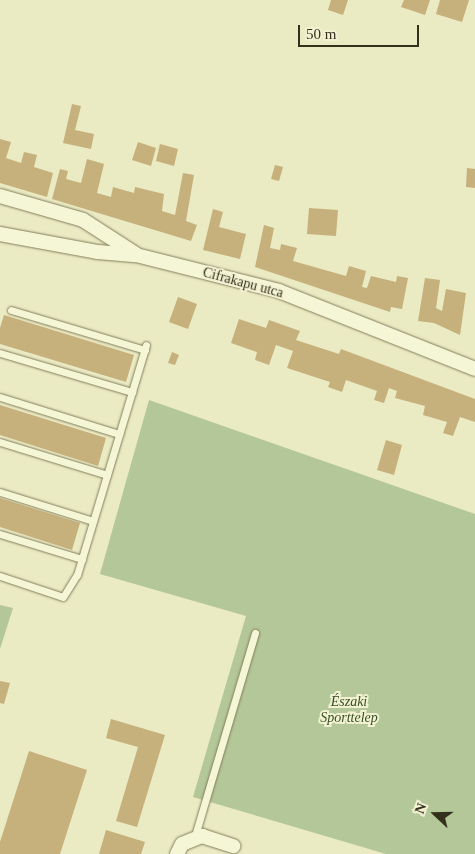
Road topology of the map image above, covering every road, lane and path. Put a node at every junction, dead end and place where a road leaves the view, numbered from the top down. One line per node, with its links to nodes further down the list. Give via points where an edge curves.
1 (0, 196): 3 (street, via 84,220)
2 (0, 234): 3 (street, Cifrakapu utca, via 98,252)
3 (136, 255): 6 (street, Cifrakapu utca, via 279,291)
4 (11, 310): 7 (lane, via 145,348)
5 (0, 353): 7 (lane)
6 (475, 369)
7 (132, 392): 9 (lane)
8 (0, 397): 9 (lane)
9 (119, 434): 11 (lane)
10 (0, 442): 11 (lane)
11 (107, 475): 13 (lane)
12 (0, 492): 13 (lane)
13 (93, 521): 15 (lane)
14 (0, 534): 15 (lane)
15 (82, 559): 16 (lane, via 77,575 63,597)
16 (0, 576)
17 (255, 633): 18 (lane)
18 (194, 839): 19 (street, via 202,836); 20 (street, via 182,844)
19 (233, 846)
20 (177, 854)

